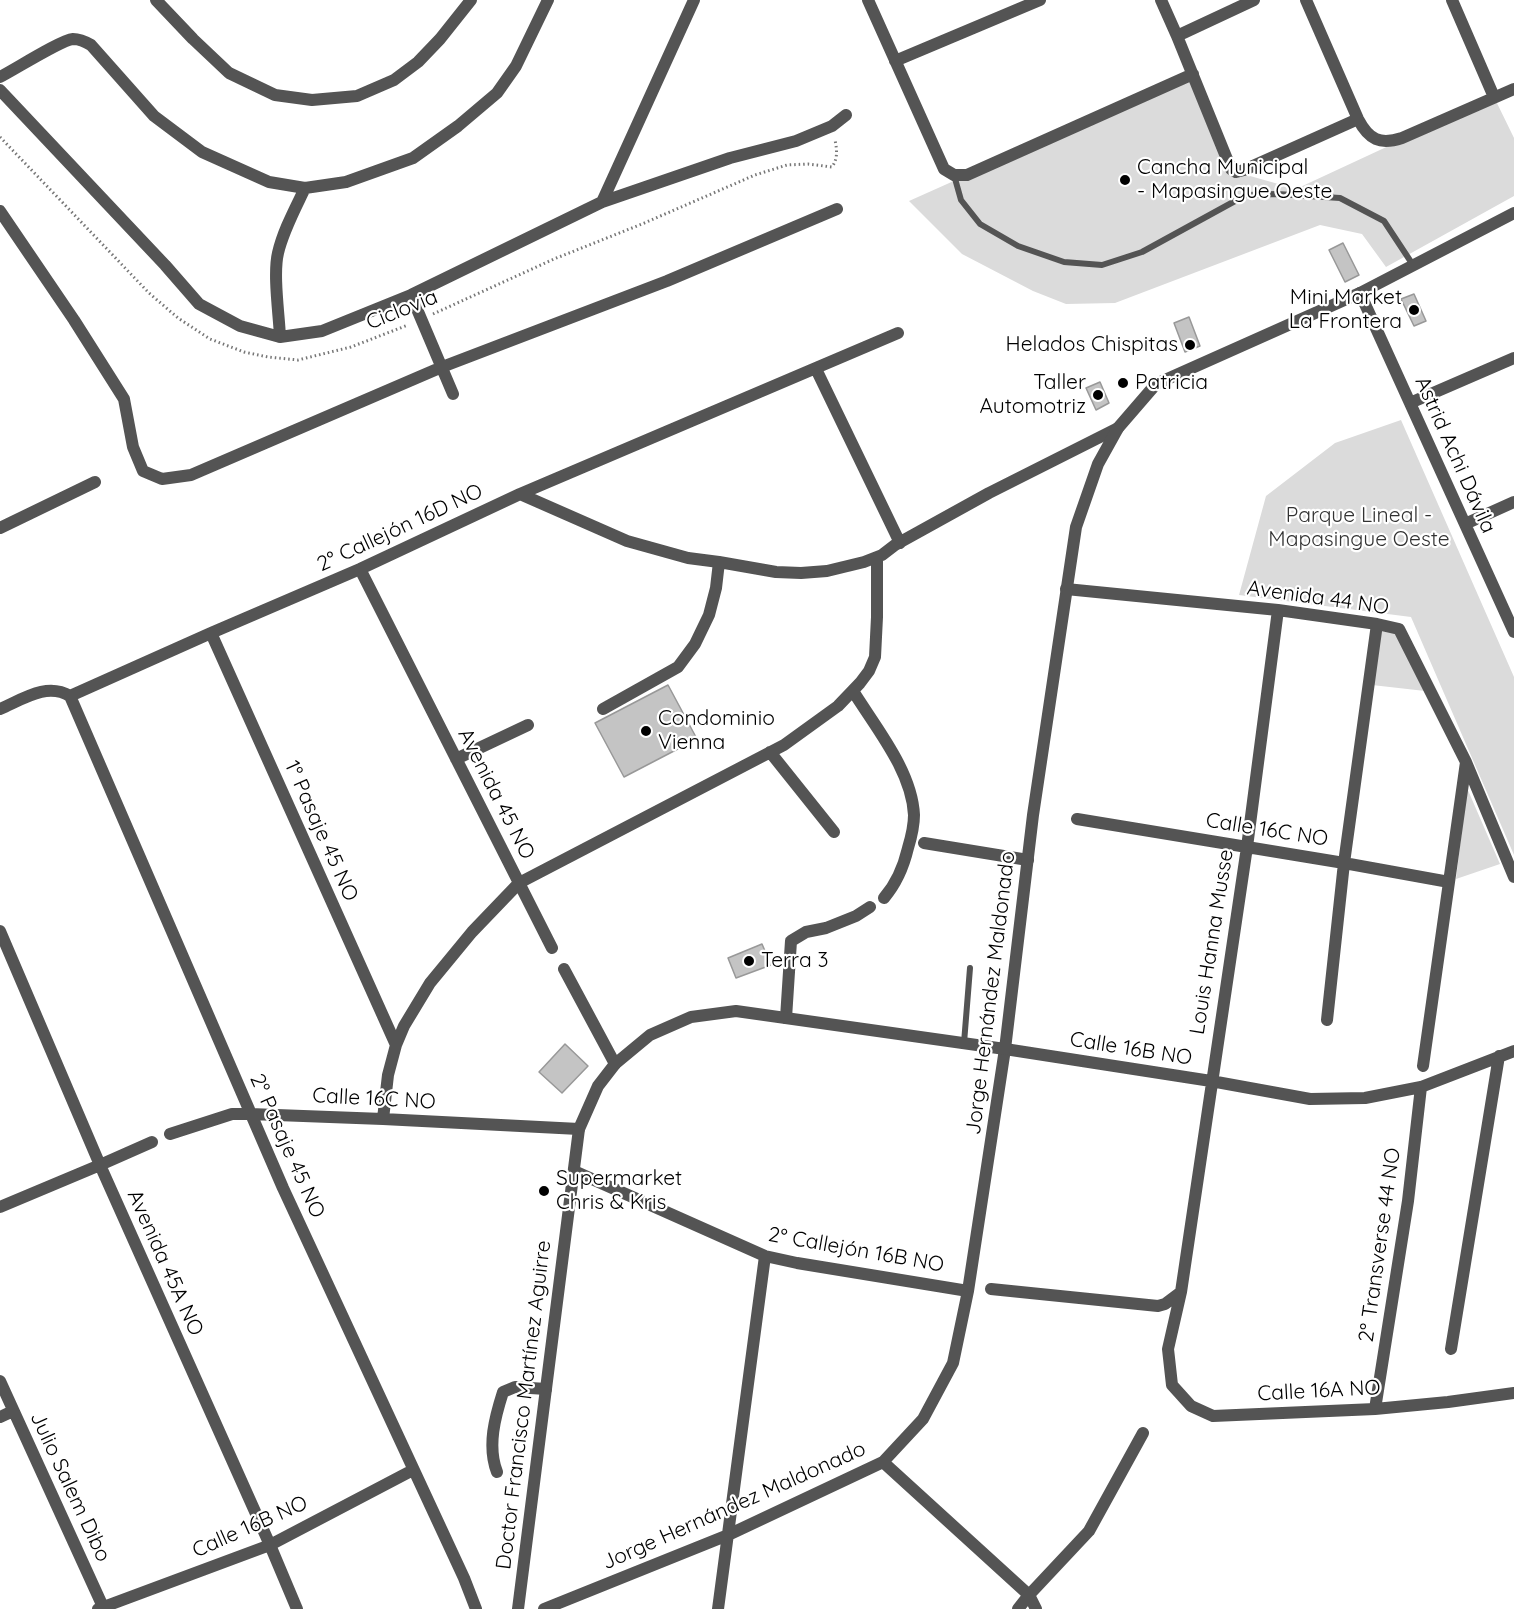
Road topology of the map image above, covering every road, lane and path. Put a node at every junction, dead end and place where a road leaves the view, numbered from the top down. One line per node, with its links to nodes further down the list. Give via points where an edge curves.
1 (156, 0): 2 (street, via 229,73 275,95 312,100 357,96 394,80 418,62)
2 (471, 0)
3 (548, 0): 23 (street, via 516,66 497,93 458,126 413,158 346,182)
4 (694, 0): 24 (street)
5 (868, 0): 12 (street)
6 (1040, 0): 12 (street)
7 (1161, 0): 11 (street)
8 (1254, 0): 11 (street)
9 (1306, 0): 19 (street)
10 (1452, 0): 17 (street)
11 (1177, 36): 13 (street)
12 (896, 61): 22 (street, via 944,169)
13 (1192, 74): 19 (street, via 1231,169 1236,172); 22 (street, via 967,175)
14 (0, 77): 23 (street, via 72,39 83,41 91,45 154,116 202,152 269,182)
15 (1514, 89): 17 (street)
16 (0, 90): 33 (street, via 199,304 240,326)
17 (1494, 98): 19 (street, via 1389,142 1370,136)
18 (846, 115): 20 (street)
19 (1358, 119)
20 (832, 126): 24 (street); 31 (path, Ciclovia, via 837,151 832,167 787,165 755,175 554,259)
21 (0, 137): 31 (path, Ciclovia, via 149,293 210,339 244,352 298,360 351,347)
22 (954, 175): 28 (lane, via 961,201 980,224 1018,246 1064,262 1102,265 1142,252 1246,195 1277,194 1340,198 1348,202 1384,221)
23 (304, 188): 33 (street, via 277,254)
24 (602, 202): 30 (street)
25 (837, 209): 35 (street, via 667,281)
26 (0, 211): 35 (street, via 124,399 133,447 143,471 162,479 191,475)
27 (1514, 213): 28 (street, Jorge Hernández Maldonado)
28 (1413, 265): 29 (street, Jorge Hernández Maldonado)
29 (1360, 293): 38 (street, Astrid Achi Dávila); 39 (street, Jorge Hernández Maldonado, via 1156,384)
30 (411, 295): 31 (street); 33 (street, via 322,331)
31 (422, 320): 35 (street)
32 (898, 333): 36 (street, 2° Callejón 16D NO)
33 (280, 337)
34 (1514, 358): 38 (street)
35 (442, 367): 37 (street)
36 (816, 369): 41 (street, 2° Callejón 16D NO); 45 (street)
37 (453, 394)
38 (1410, 403): 43 (street, Astrid Achi Dávila)
39 (1118, 428): 45 (street); 49 (street, Jorge Hernández Maldonado, via 1098,464 1076,526)
40 (95, 482): 44 (street)
41 (520, 494): 47 (street, via 627,541); 48 (street, 2° Callejón 16D NO)
42 (1514, 502): 43 (street)
43 (1465, 524): 52 (street, Astrid Achi Dávila)
44 (0, 528)
45 (900, 543): 46 (street)
46 (877, 557): 47 (street, via 827,571 801,573); 54 (street, via 875,657)
47 (718, 562): 57 (street, via 709,615 695,644 678,666)
48 (360, 569): 53 (street, 2° Callejón 16D NO); 60 (street, Avenida 45 NO)
49 (1066, 589): 50 (street, Avenida 44 NO); 66 (street, Jorge Hernández Maldonado)
50 (1278, 610): 51 (street, Avenida 44 NO); 65 (street, Louis Hanna Musse)
51 (1377, 624): 61 (street, Avenida 44 NO, via 1399,629); 67 (street)
52 (1514, 632)
53 (211, 633): 55 (street, 2° Callejón 16D NO); 81 (street, 1° Pasaje 45 NO)
54 (853, 691): 59 (street, via 838,706); 71 (street, via 902,769 911,795 914,817 905,860)
55 (70, 696): 56 (street, via 63,691 44,690); 89 (street, 2° Pasaje 45 NO)
56 (0, 709)
57 (603, 709)
58 (528, 725): 60 (street)
59 (770, 752): 63 (street); 70 (street)
60 (456, 759): 70 (street, Avenida 45 NO)
61 (1466, 762): 68 (street, Avenida 44 NO); 69 (street)
62 (1077, 819): 65 (street, Calle 16C NO)
63 (834, 832)
64 (924, 843): 66 (street)
65 (1246, 847): 67 (street, Calle 16C NO); 87 (street, Louis Hanna Musse)
66 (1028, 860): 82 (street, Jorge Hernández Maldonado)
67 (1344, 863): 69 (street, Calle 16C NO); 79 (street)
68 (1514, 878)
69 (1449, 882): 86 (street)
70 (519, 883): 74 (street); 81 (street, Avenida 45 NO, via 430,983)
71 (884, 898)
72 (870, 907): 78 (street, via 791,941)
73 (0, 931): 94 (street, Avenida 45A NO)
74 (552, 948)
75 (970, 968): 80 (lane)
76 (564, 969): 85 (street)
77 (736, 1011): 78 (street, Calle 16B NO); 85 (street, Doctor Francisco Martínez Aguirre, via 691,1017 660,1030)
78 (786, 1018): 80 (street, Calle 16B NO)
79 (1327, 1020)
80 (964, 1043): 82 (street, Calle 16B NO)
81 (396, 1045): 90 (street, Avenida 45 NO)
82 (1005, 1049): 87 (street, Calle 16B NO); 99 (street, Jorge Hernández Maldonado)
83 (1514, 1051): 84 (street, Calle 16B NO)
84 (1499, 1056): 88 (street, Calle 16B NO); 102 (street)
85 (615, 1064): 91 (street, Doctor Francisco Martínez Aguirre, via 598,1086)
86 (1423, 1066)
87 (1211, 1081): 88 (street, Calle 16B NO, via 1310,1099 1365,1098); 100 (street, Louis Hanna Musse)
88 (1422, 1087): 106 (street, 2° Transverse 44 NO)
89 (250, 1114): 90 (street, Calle 16C NO); 92 (street, Calle 16C NO, via 232,1114); 111 (street, 2° Pasaje 45 NO)
90 (383, 1119): 91 (street, Calle 16C NO)
91 (579, 1129): 95 (street, Doctor Francisco Martínez Aguirre)
92 (171, 1134)
93 (152, 1142): 94 (street)
94 (100, 1166): 96 (street); 114 (street, Avenida 45A NO)
95 (574, 1171): 97 (street, 2° Callejón 16B NO); 104 (street, Doctor Francisco Martínez Aguirre)
96 (0, 1207)
97 (765, 1256): 99 (street, 2° Callejón 16B NO); 113 (street)
98 (991, 1290): 100 (street, via 1158,1306)
99 (968, 1291): 110 (street, Jorge Hernández Maldonado, via 953,1363 922,1419)
100 (1181, 1292): 101 (street, Louis Hanna Musse)
101 (1168, 1349): 106 (street, Calle 16A NO, via 1172,1385 1191,1406 1213,1416)
102 (1451, 1349)
103 (0, 1381): 107 (street, Julio Salem Dibo)
104 (546, 1389): 112 (street, via 515,1387 503,1392 493,1443); 119 (street, Doctor Francisco Martínez Aguirre)
105 (1514, 1393): 106 (street, Calle 16A NO)
106 (1375, 1409)
107 (13, 1411): 108 (street); 116 (street, Julio Salem Dibo)
108 (0, 1417)
109 (1143, 1433): 115 (street, via 1089,1531)
110 (884, 1462): 113 (street, Jorge Hernández Maldonado); 115 (street)
111 (413, 1470): 114 (street, Calle 16B NO); 118 (street, 2° Pasaje 45 NO)
112 (497, 1472)
113 (728, 1535): 120 (street, Jorge Hernández Maldonado); 121 (street)
114 (270, 1545): 116 (street, Calle 16B NO); 117 (street, Avenida 45A NO)
115 (1029, 1595): 122 (street); 123 (street)
116 (102, 1608)
117 (297, 1609)
118 (476, 1609)
119 (518, 1609)
120 (544, 1609)
121 (718, 1609)
122 (1018, 1609)
123 (1036, 1609)

